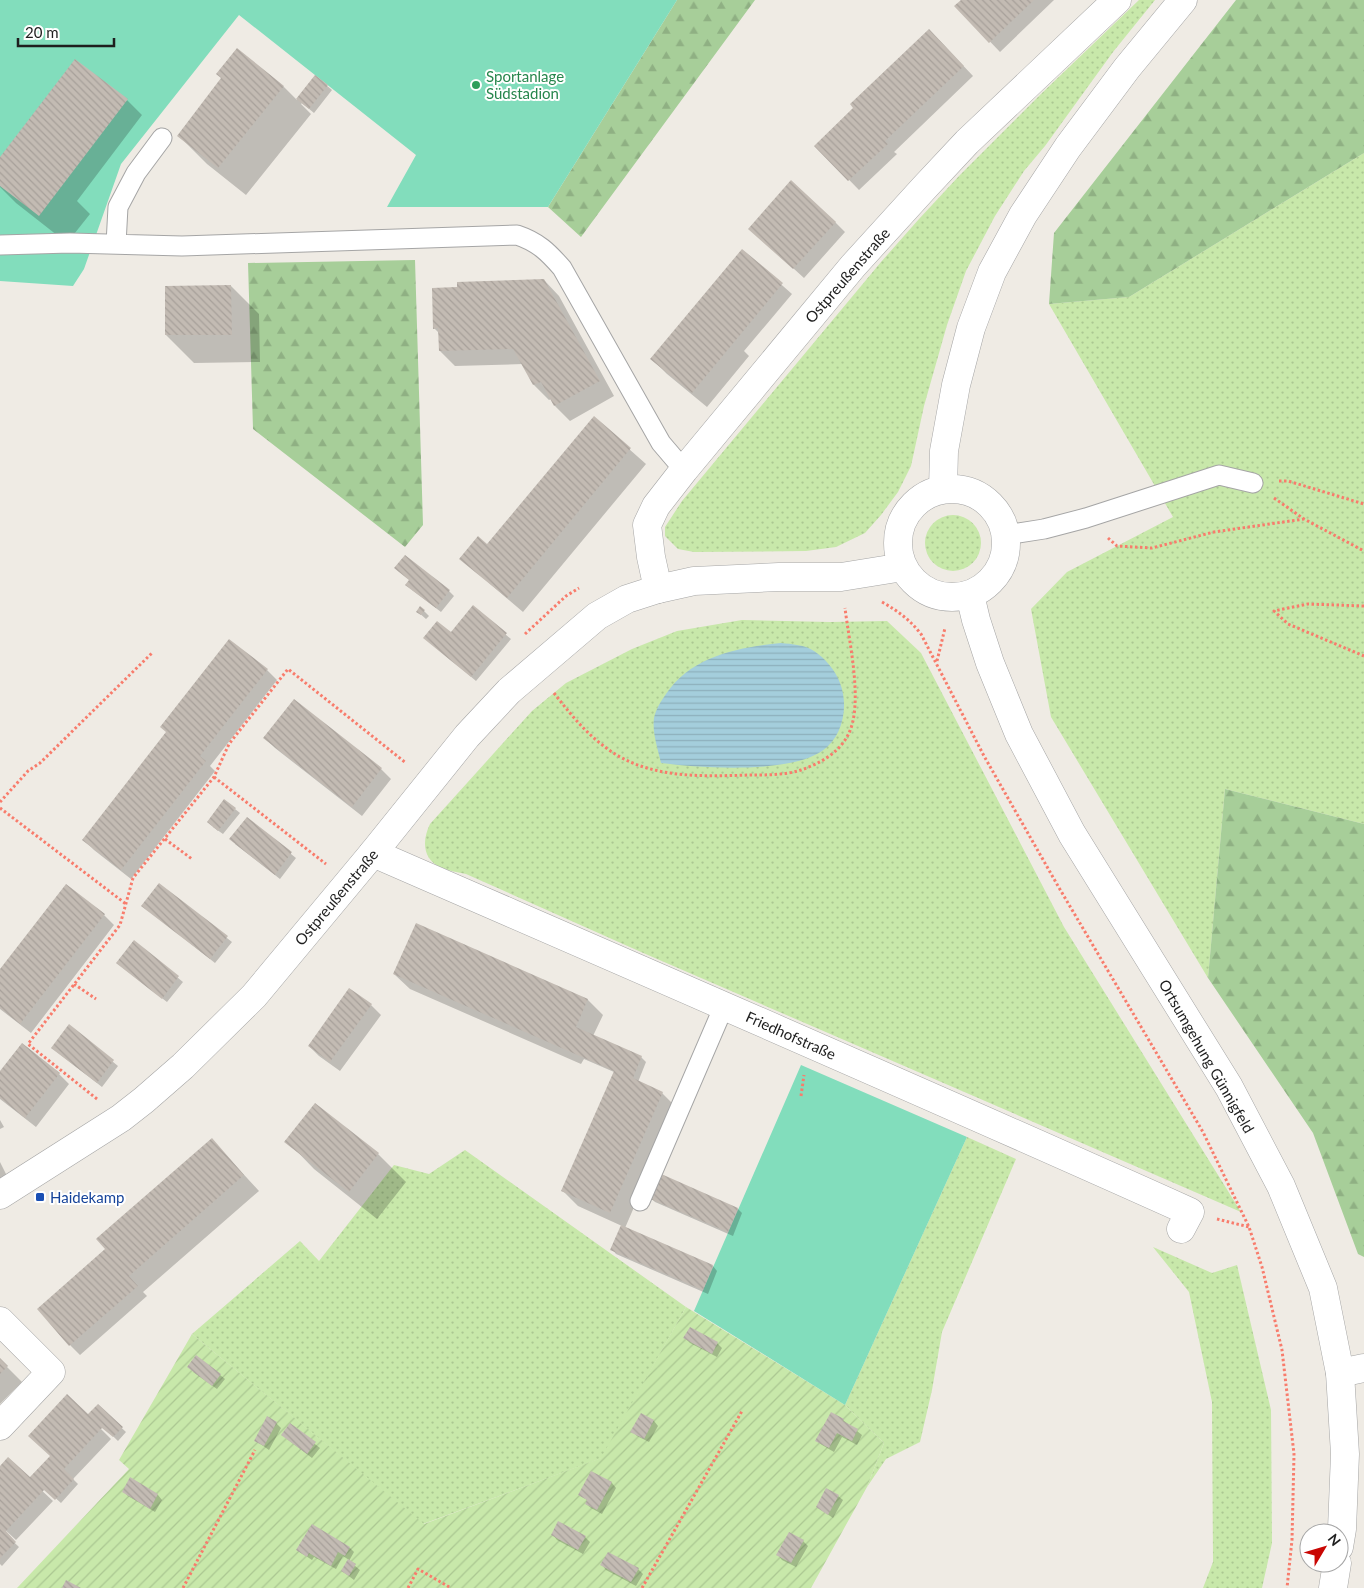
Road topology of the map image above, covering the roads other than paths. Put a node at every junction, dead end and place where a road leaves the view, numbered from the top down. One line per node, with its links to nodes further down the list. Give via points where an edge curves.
1 (1116, 0): 6 (street, Ostpreußenstraße, via 967,142 924,188 853,266)
2 (1183, 0): 8 (street, via 1068,147 1023,215 992,272 971,328 956,385 944,450)
3 (162, 138): 5 (lane, via 136,173 118,207)
4 (0, 244): 5 (lane)
5 (116, 244): 6 (lane, via 182,246 517,235 532,240 562,268 661,443)
6 (684, 470): 11 (street, Ostpreußenstraße, via 656,506 647,525)
7 (1253, 483): 9 (lane, via 1219,475 1086,518)
8 (944, 489): 9 (street, via 961,489 991,505 1001,519); 10 (street, via 928,494 903,518 898,534 898,551)
9 (1006, 535): 12 (street, via 1006,554 999,572 987,586)
10 (903, 567): 11 (street, Ostpreußenstraße, via 841,577 694,581); 12 (street, via 912,581 924,590 955,598)
11 (658, 589): 13 (street, Ostpreußenstraße, via 627,599 597,616 509,691 467,736)
12 (970, 595): 19 (street, Ortsumgehung Günnigfeld, via 990,662 1023,742 1072,834 1229,1087 1281,1186)
13 (373, 853): 14 (street, Friedhofstraße); 15 (street, Ostpreußenstraße, via 254,996 183,1066 121,1118)
14 (724, 1006): 16 (lane); 17 (street, Friedhofstraße, via 1190,1212)
15 (0, 1195)
16 (640, 1201)
17 (1181, 1229)
18 (0, 1321): 20 (street, via 51,1372)
19 (1352, 1370): 21 (street, Ortsumgehung Günnigfeld, via 1344,1454)
20 (0, 1426)
21 (1342, 1523)
22 (1335, 1573): 23 (street)
23 (1333, 1588)

